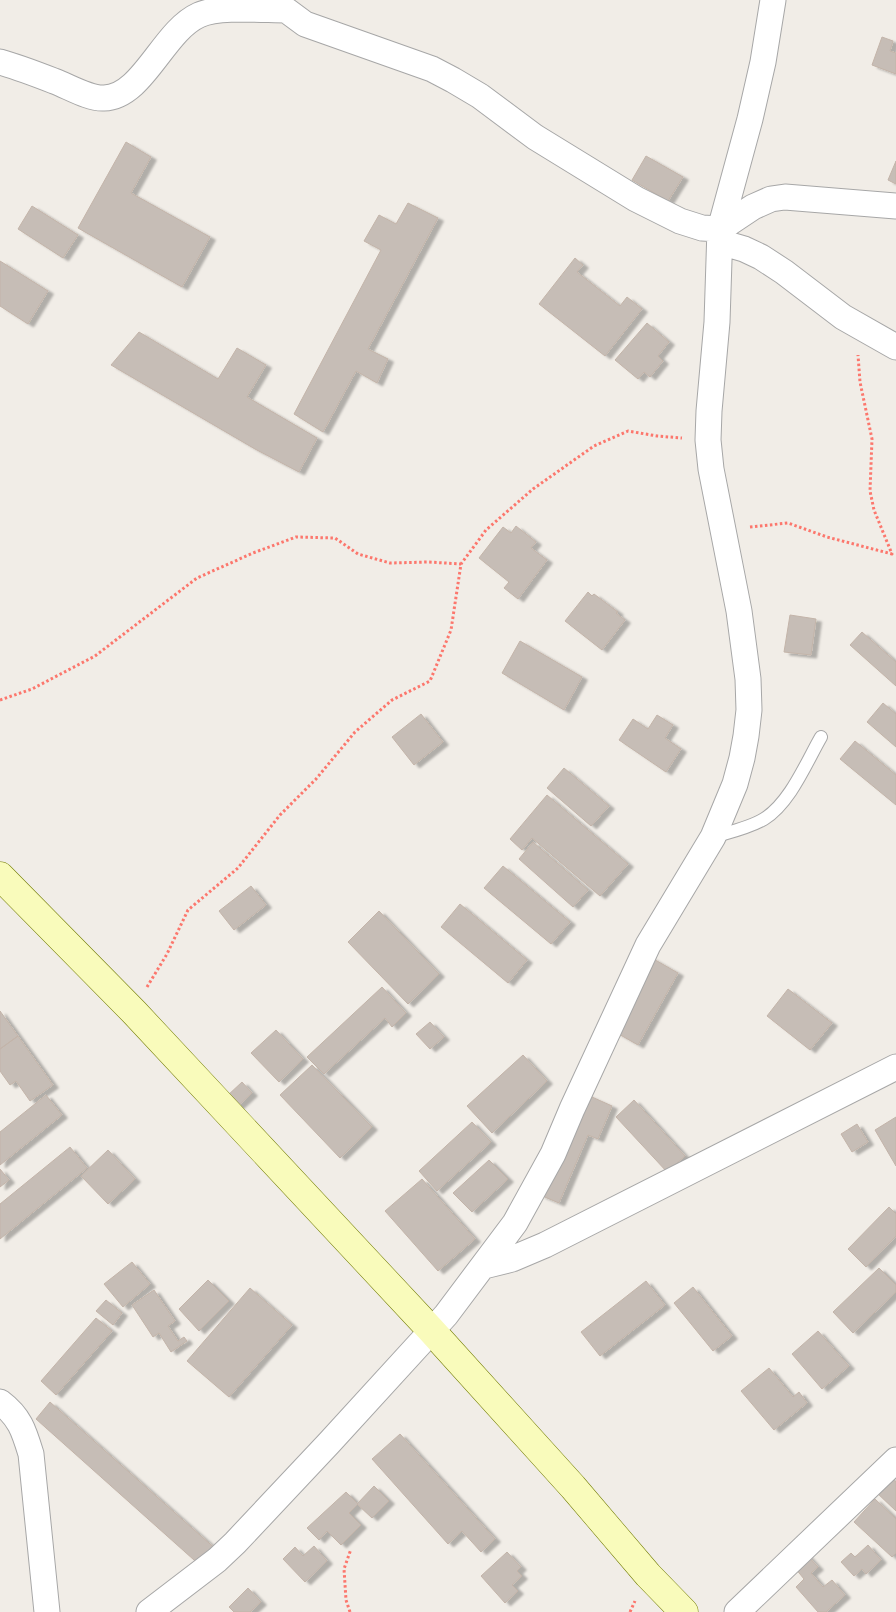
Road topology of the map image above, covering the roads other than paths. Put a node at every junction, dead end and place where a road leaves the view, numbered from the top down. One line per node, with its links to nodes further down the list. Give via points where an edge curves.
1 (773, 0): 5 (street, via 763,62)
2 (280, 5): 3 (street, via 201,14 192,18 168,41 138,79 114,97 88,94); 5 (street, via 305,24 432,69 480,96 535,137 636,199 680,221)
3 (0, 62)
4 (896, 206): 5 (street, via 785,197 771,199 753,206)
5 (720, 235): 6 (street, via 761,257 856,325); 8 (street, via 708,440 745,647 749,710 735,784)
6 (896, 348)
7 (821, 737): 8 (lane, via 790,792 774,812 756,823)
8 (713, 838): 11 (street, via 648,944 541,1177 515,1223)
9 (0, 876): 12 (street, via 134,1012)
10 (896, 1067): 11 (street, via 545,1245)
11 (484, 1266): 12 (street)
12 (431, 1330): 16 (street, via 235,1542); 17 (street)
13 (0, 1402): 15 (street, via 16,1416 31,1454)
14 (896, 1460): 18 (street)
15 (47, 1612)
16 (149, 1612)
17 (684, 1612)
18 (737, 1612)

